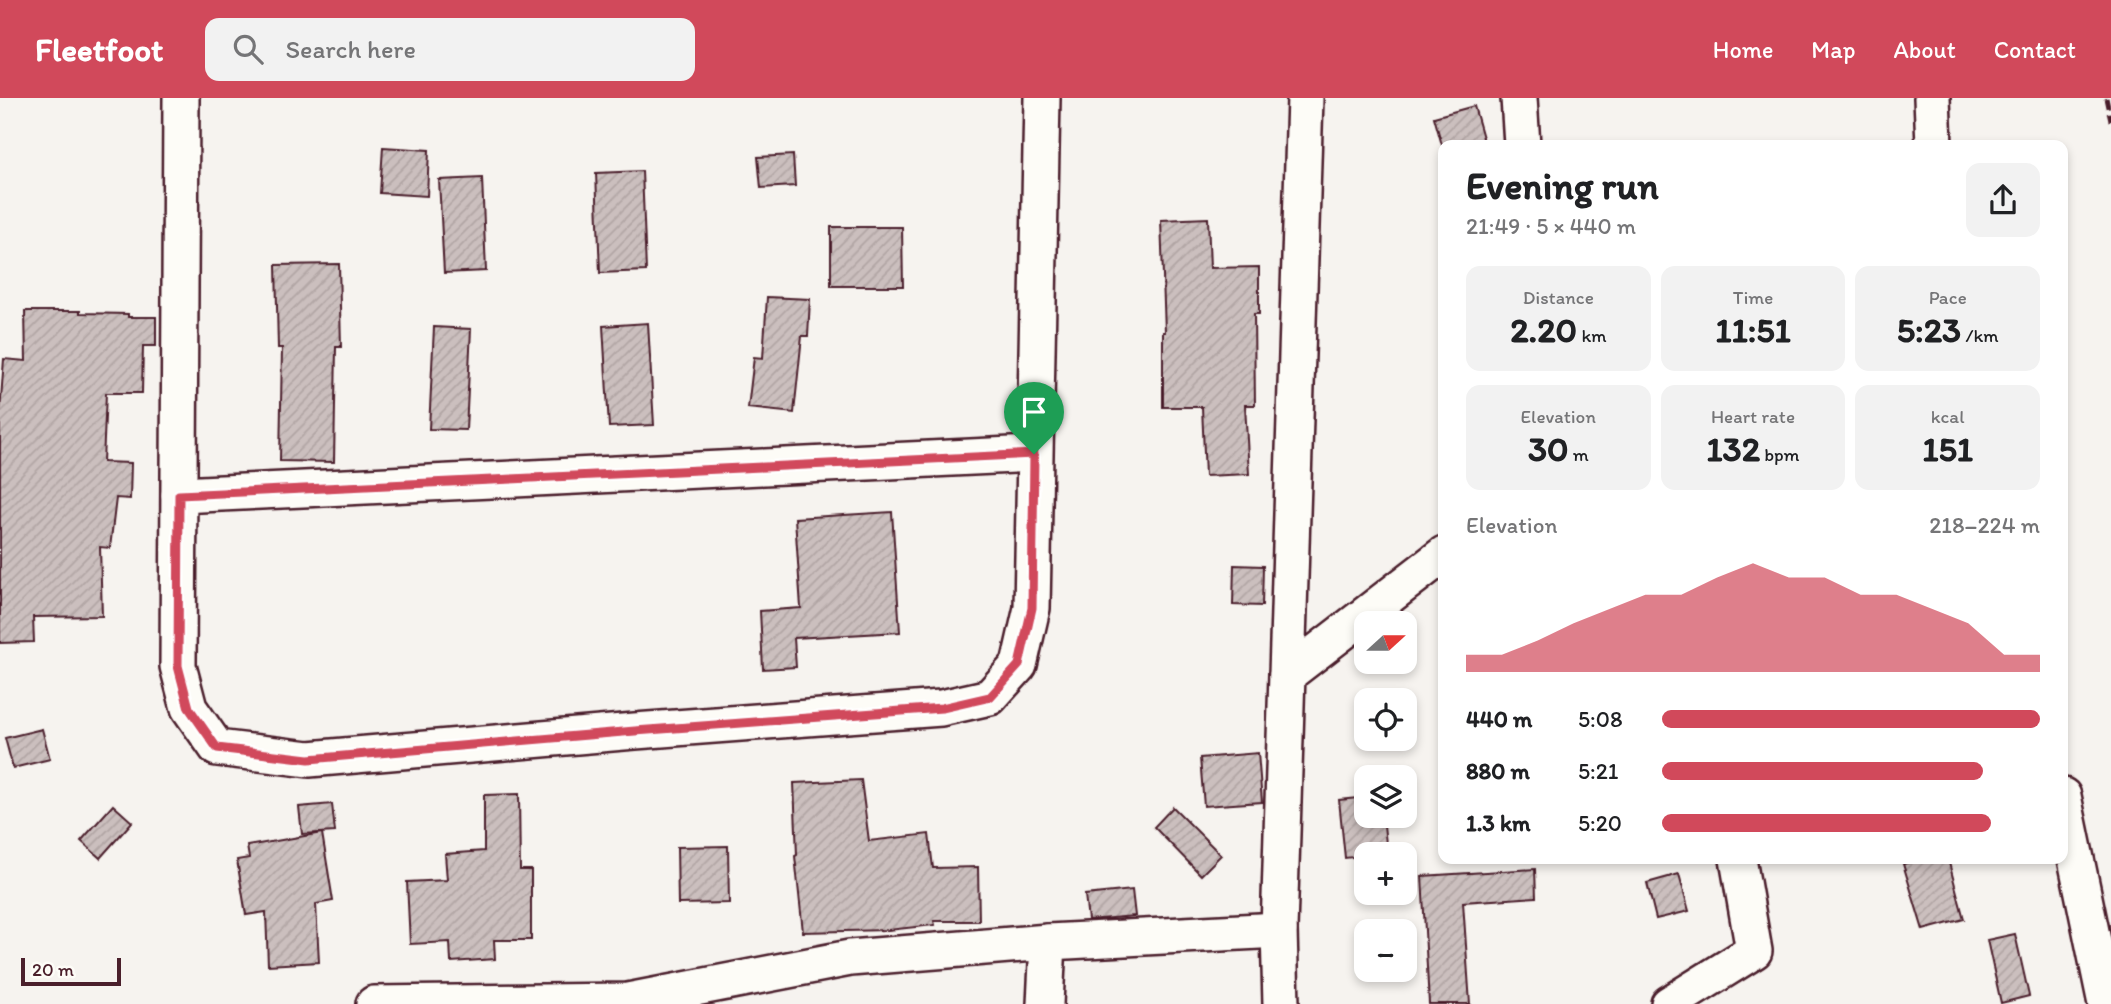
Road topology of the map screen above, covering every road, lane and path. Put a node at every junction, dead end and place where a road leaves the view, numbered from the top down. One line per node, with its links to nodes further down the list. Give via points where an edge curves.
1 (181, 98): 9 (street)
2 (1042, 98): 8 (street)
3 (1305, 98): 11 (street)
4 (1519, 98): 6 (street)
5 (1932, 98): 7 (street)
6 (1522, 140)
7 (1934, 140)
8 (1034, 454): 9 (street); 9 (street, via 1032,608 1019,665 990,697 942,708 309,759 217,748 189,708 178,666)
9 (179, 495)
10 (1438, 559): 11 (street)
11 (1287, 675): 14 (street)
12 (2068, 820): 21 (street)
13 (1739, 864): 20 (street, via 1754,951)
14 (1279, 930): 15 (street); 19 (street)
15 (1048, 943): 16 (street, via 850,958); 18 (street)
16 (628, 1003): 17 (street)
17 (374, 1004)
18 (1045, 1004)
19 (1281, 1004)
20 (1669, 1004)
21 (2106, 1004)

